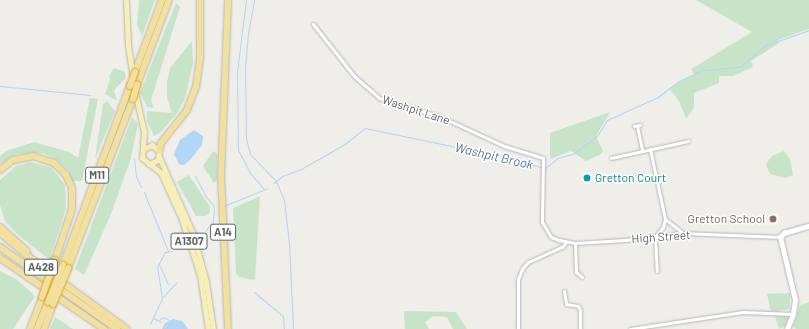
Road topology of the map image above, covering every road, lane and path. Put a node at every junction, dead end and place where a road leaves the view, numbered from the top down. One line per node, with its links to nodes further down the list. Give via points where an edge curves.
1 (126, 0): 8 (main road, via 129,58)
2 (162, 0): 29 (highway, M11, bridge)
3 (169, 0): 29 (highway, M11, bridge, via 133,99)
4 (200, 0): 14 (highway, via 200,60 196,87 187,110 161,143)
5 (228, 0): 48 (highway, A14, via 221,176)
6 (313, 24): 25 (street, Washpit Lane, via 354,76 379,98 439,116 504,146 541,156 545,160 540,203 542,222 550,237)
7 (637, 126): 13 (street)
8 (144, 132): 10 (main road); 11 (main road)
9 (688, 141): 12 (street)
10 (152, 145): 11 (main road); 14 (main road)
11 (143, 149): 16 (main road, via 142,158)
12 (650, 149): 13 (street); 18 (street)
13 (642, 150): 15 (street)
14 (159, 154): 16 (main road, via 156,162); 47 (main road, A1307, via 193,234 206,282)
15 (611, 158)
16 (149, 164): 46 (main road, A1307, via 161,173 181,217 200,275)
17 (0, 170): 40 (highway, M11, bridge, via 13,160 33,156 54,162 66,175 72,188 72,209)
18 (665, 219): 22 (street); 23 (street, via 663,227)
19 (809, 226): 24 (street, via 784,233)
20 (0, 227): 34 (highway)
21 (0, 233): 34 (highway, A428)
22 (683, 233): 23 (street, High Street); 24 (street, High Street)
23 (655, 236): 26 (street, High Street); 30 (street)
24 (780, 237): 37 (street, via 795,300)
25 (566, 242): 26 (street, High Street); 38 (street, via 562,247 528,262 522,269 518,279)
26 (575, 243): 32 (street, via 576,272)
27 (0, 247): 36 (highway)
28 (0, 258): 31 (highway, A428)
29 (65, 266): 35 (highway, M11, bridge)
30 (657, 271)
31 (24, 272): 36 (highway, A428); 43 (highway, A428)
32 (582, 277)
33 (564, 291): 49 (street, via 566,304 578,306 580,310)
34 (85, 298): 45 (highway)
35 (50, 303): 41 (highway, M11); 42 (highway, M11)
36 (96, 314): 44 (highway)
37 (793, 314): 39 (street, via 743,312); 51 (street)
38 (517, 328)
39 (649, 328): 50 (street)
40 (30, 329)
41 (38, 329)
42 (44, 329)
43 (104, 329)
44 (117, 329)
45 (127, 329)
46 (208, 329)
47 (213, 329)
48 (228, 329)
49 (580, 329)
50 (630, 329)
51 (787, 329)

